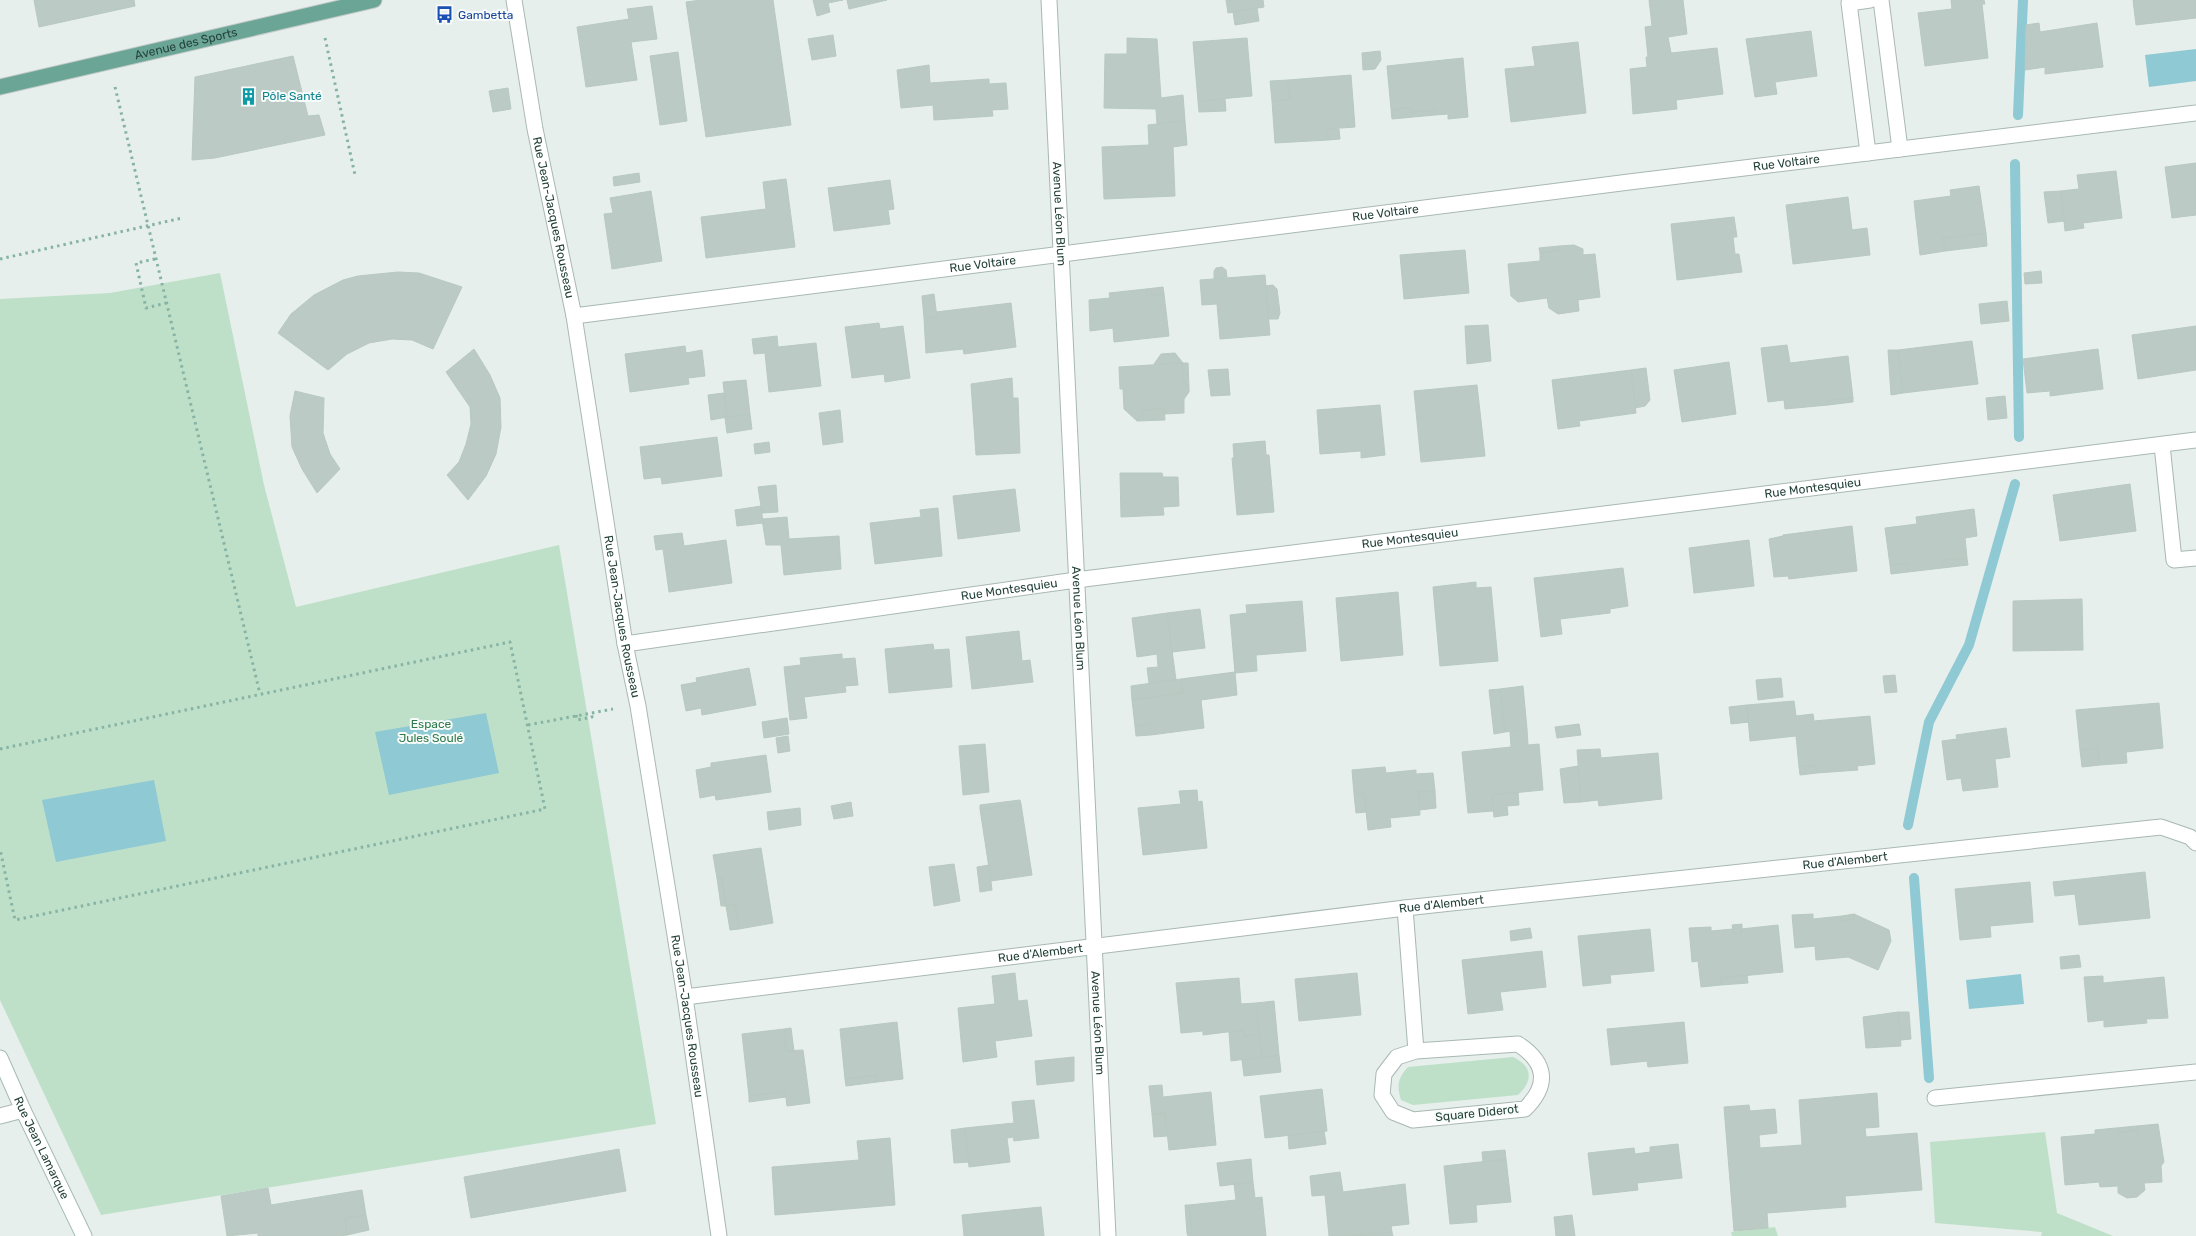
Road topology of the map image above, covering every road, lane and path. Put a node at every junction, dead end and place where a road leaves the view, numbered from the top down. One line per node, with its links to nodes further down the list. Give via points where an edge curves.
1 (374, 0): 6 (main road, Avenue des Sports)
2 (514, 0): 20 (street, Rue Jean-Jacques Rousseau, via 535,129)
3 (1049, 0): 16 (street, Avenue Léon Blum)
4 (1870, 0): 12 (street, via 1849,3)
5 (1881, 0): 11 (street)
6 (351, 2): 7 (main road, Avenue des Sports)
7 (319, 13): 8 (main road, Avenue des Sports); 13 (path)
8 (108, 62): 9 (main road, Avenue des Sports); 15 (path)
9 (0, 87)
10 (2196, 113): 11 (street, Rue Voltaire)
11 (1900, 148): 12 (street, Rue Voltaire)
12 (1868, 153): 16 (street, Rue Voltaire)
13 (354, 175)
14 (182, 218): 15 (path)
15 (147, 227): 17 (path); 18 (path)
16 (1062, 254): 20 (street, Rue Voltaire); 24 (street, Avenue Léon Blum)
17 (0, 259)
18 (155, 259): 19 (path); 19 (path, via 136,263 146,308)
19 (166, 303): 26 (path)
20 (574, 316): 25 (street, Rue Jean-Jacques Rousseau)
21 (2196, 440): 22 (street, Rue Montesquieu)
22 (2162, 445): 23 (street, via 2174,560); 24 (street, Rue Montesquieu)
23 (2196, 558)
24 (1076, 580): 25 (street, Rue Montesquieu); 33 (street, Avenue Léon Blum)
25 (625, 644): 27 (street, Rue Jean-Jacques Rousseau)
26 (260, 694): 28 (path, via 510,642); 29 (path)
27 (638, 706): 28 (path); 34 (street, Rue Jean-Jacques Rousseau)
28 (528, 725): 31 (path, via 545,809 15,920)
29 (0, 748)
30 (2196, 844): 32 (street, Rue d'Alembert, via 2190,837 2160,827)
31 (0, 849)
32 (1405, 908): 33 (street, Rue d'Alembert); 35 (street)
33 (1094, 948): 34 (street, Rue d'Alembert); 43 (street, Avenue Léon Blum)
34 (685, 997): 42 (street, Rue Jean-Jacques Rousseau)
35 (1416, 1051): 35 (street, Square Diderot, via 1518,1044 1532,1053 1540,1066 1542,1083 1536,1098 1525,1108 1412,1120 1393,1112 1382,1094 1384,1074 1397,1057)
36 (0, 1058): 39 (street, Rue Jean Lamarque)
37 (2196, 1072): 38 (street)
38 (1935, 1098)
39 (23, 1110): 40 (street); 41 (street, Rue Jean Lamarque)
40 (0, 1116)
41 (84, 1236)
42 (719, 1236)
43 (1108, 1236)

